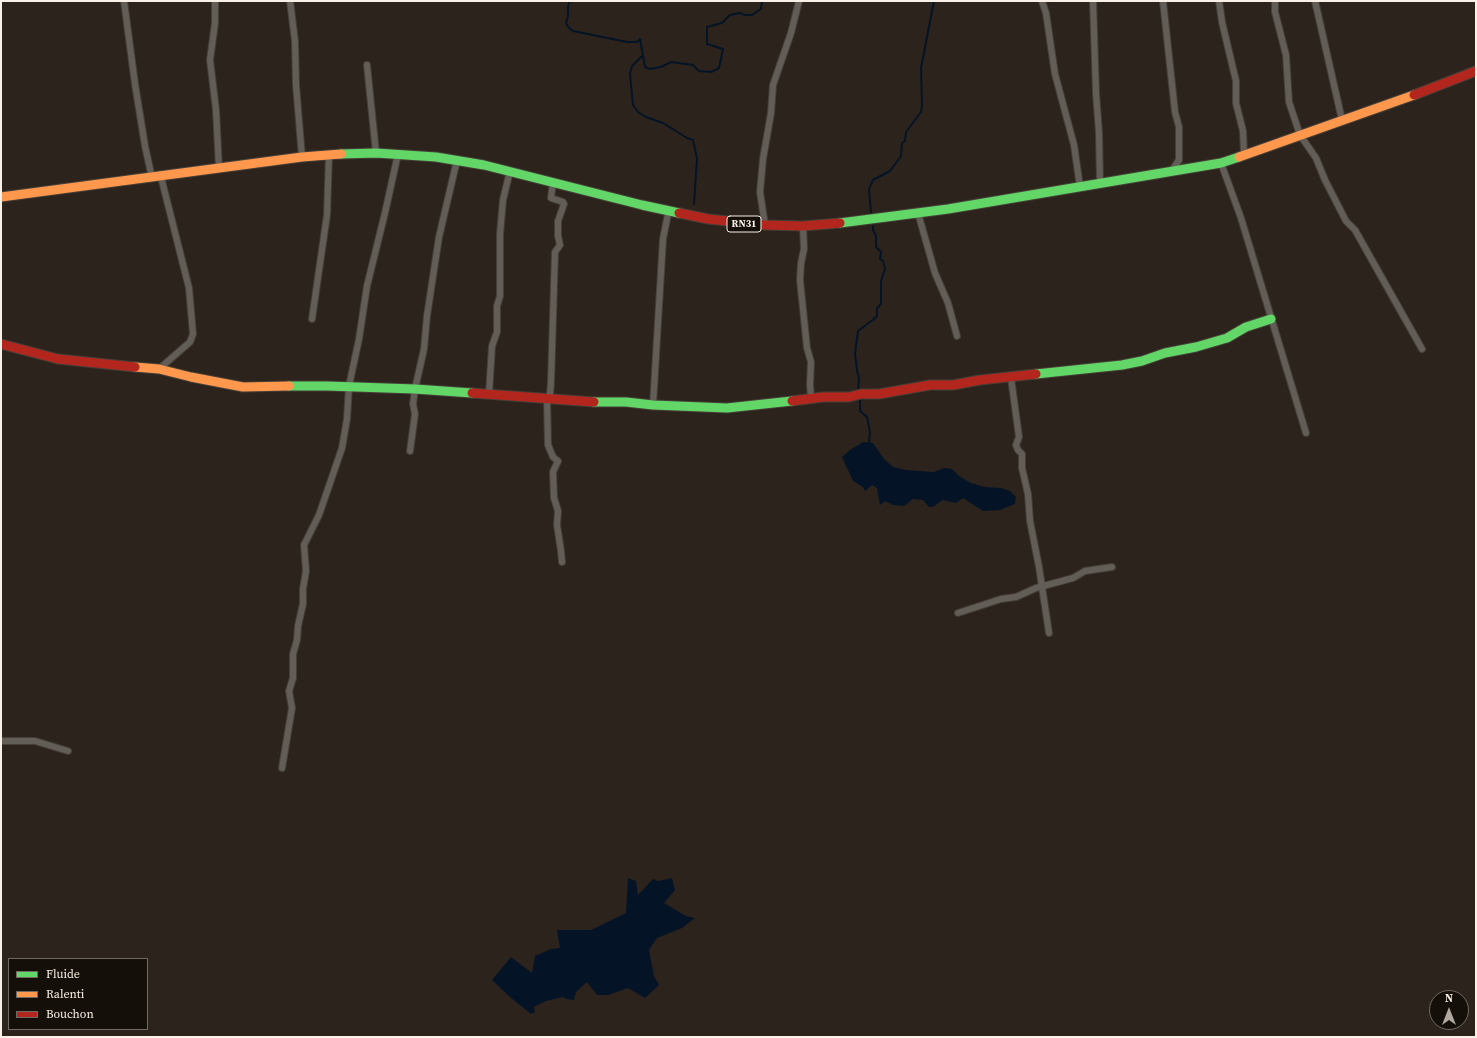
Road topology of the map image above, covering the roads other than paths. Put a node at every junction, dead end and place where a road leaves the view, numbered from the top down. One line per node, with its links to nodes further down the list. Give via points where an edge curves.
1 (124, 1): 25 (street, via 145,146)
2 (215, 1): 22 (street, via 216,23 210,60)
3 (290, 1): 19 (street)
4 (799, 1): 32 (street, via 773,85 760,192)
5 (1042, 1): 28 (street, via 1046,12 1055,74 1074,145)
6 (1093, 1): 27 (street)
7 (1162, 1): 24 (street, via 1179,127 1179,160)
8 (1219, 1): 18 (street, via 1236,82 1236,103 1243,131)
9 (1275, 1): 14 (street, via 1275,12 1286,55 1289,102)
10 (1315, 1): 13 (street)
11 (367, 65): 15 (street)
12 (1476, 71): 13 (main road, RN31)
13 (1342, 120): 14 (main road, RN31)
14 (1300, 135): 18 (main road, RN31); 38 (street, via 1316,158 1346,221 1356,230)
15 (376, 153): 16 (main road, RN31); 17 (main road, RN31)
16 (329, 154): 19 (main road, RN31); 34 (street, via 327,215)
17 (398, 154): 20 (main road, RN31); 41 (street, via 367,286)
18 (1244, 155): 21 (main road, RN31)
19 (302, 157): 22 (main road, RN31)
20 (457, 160): 23 (main road, RN31); 42 (street, via 439,237 424,349)
21 (1221, 163): 24 (main road, RN31); 35 (street, via 1241,218)
22 (219, 168): 25 (main road, RN31)
23 (510, 171): 26 (main road, RN31); 43 (street, via 503,200 500,296 497,306 497,332 492,346)
24 (1171, 172): 27 (main road, RN31)
25 (156, 177): 29 (main road, RN31); 39 (street, via 189,288 193,334 190,342)
26 (553, 182): 30 (main road, RN31); 44 (street, via 551,198 564,204 558,221 560,245 556,252 551,382)
27 (1100, 183): 28 (main road, RN31)
28 (1080, 187): 31 (main road, RN31)
29 (1, 197)
30 (672, 212): 32 (main road, RN31, via 715,220); 46 (street, via 668,214 662,242)
31 (918, 213): 33 (main road, RN31); 36 (street, via 935,273 948,303)
32 (766, 225): 33 (main road, RN31)
33 (803, 226): 45 (street, via 804,249 800,280 810,362)
34 (312, 319)
35 (1271, 319): 40 (main road, via 1246,327 1227,338 1142,361); 47 (street)
36 (956, 336)
37 (1, 344): 39 (main road, via 58,359)
38 (1422, 349)
39 (159, 369): 41 (main road, via 243,387)
40 (1012, 378): 45 (main road, via 928,386 879,394); 51 (street, via 1019,437 1016,445 1022,454 1022,468)
41 (349, 386): 42 (main road); 56 (street, via 345,432 340,453 319,515 304,545 306,571 303,604 293,654 289,691 292,708)
42 (415, 389): 43 (main road); 48 (street, via 415,414)
43 (489, 394): 44 (main road)
44 (547, 398): 46 (main road); 49 (street, via 548,445 553,457 558,461 553,472 554,498 558,510 557,525)
45 (811, 399): 46 (main road, via 727,408)
46 (653, 405)
47 (1306, 433)
48 (410, 451)
49 (562, 562)
50 (1112, 567): 51 (street, via 1085,571 1073,578)
51 (1042, 587): 52 (street, via 1016,597); 53 (street)
52 (958, 612)
53 (1049, 633)
54 (1, 741): 55 (street, via 35,741)
55 (68, 751)
56 (282, 768)

